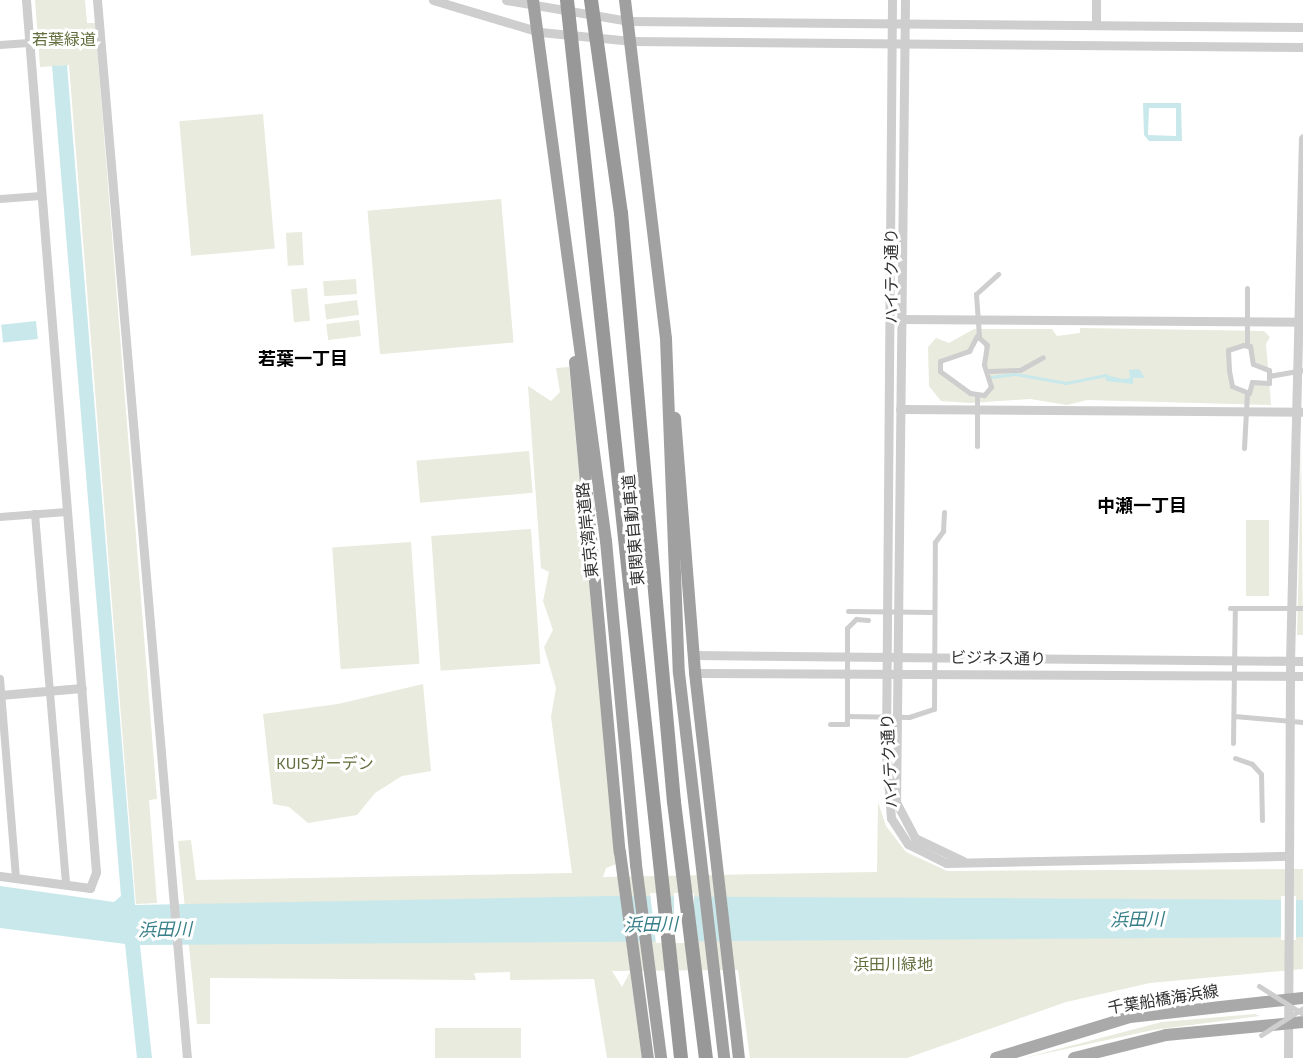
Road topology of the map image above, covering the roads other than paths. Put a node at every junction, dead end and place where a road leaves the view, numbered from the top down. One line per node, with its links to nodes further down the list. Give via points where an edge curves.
1 (26, 0): 19 (street)
2 (97, 0): 89 (street, via 170,897)
3 (433, 0): 17 (street)
4 (506, 0): 11 (street)
5 (567, 0): 92 (highway, 東関東自動車道, bridge, via 606,321 668,975)
6 (591, 0): 93 (highway, 東関東自動車道, bridge, via 621,213 674,802)
7 (626, 0): 12 (highway)
8 (892, 0): 13 (street, ハイテク通り)
9 (905, 0): 14 (street, ハイテク通り)
10 (1096, 0): 15 (street)
11 (534, 4): 12 (street); 17 (highway, 東京湾岸道路)
12 (629, 21): 13 (street); 18 (highway)
13 (892, 24): 14 (street); 20 (street, ハイテク通り)
14 (905, 24): 15 (street); 21 (street, ハイテク通り)
15 (1096, 24): 16 (street)
16 (1303, 27)
17 (540, 32): 18 (street); 25 (highway, 東京湾岸道路)
18 (631, 41): 20 (street); 36 (highway)
19 (29, 43): 22 (street); 26 (street)
20 (891, 44): 21 (street); 30 (street, ハイテク通り)
21 (905, 44): 23 (street); 31 (street, ハイテク通り)
22 (0, 45)
23 (1303, 47)
24 (1303, 138): 32 (street)
25 (559, 187): 90 (highway, via 620,852); 91 (highway, 東京湾岸道路, via 587,392)
26 (41, 196): 27 (street); 47 (street)
27 (0, 199)
28 (998, 274): 33 (street, bridge, via 976,294)
29 (1247, 288): 34 (street, bridge)
30 (891, 319): 31 (street); 42 (street, ハイテク通り)
31 (905, 319): 32 (street); 43 (street, ハイテク通り)
32 (1300, 322): 44 (street)
33 (979, 336): 38 (street, via 987,345 984,365); 41 (street, via 969,351 940,361 940,371)
34 (1246, 345): 39 (street, via 1251,363 1269,370); 40 (street, via 1228,350 1228,355 1232,386)
35 (1043, 357): 38 (street, via 1020,370)
36 (666, 367): 57 (highway, via 675,414); 94 (highway, via 679,673)
37 (1303, 370): 39 (street, bridge)
38 (989, 371): 41 (street, via 990,391)
39 (1269, 376): 40 (street, via 1269,383 1252,382)
40 (1247, 393): 46 (street, bridge)
41 (977, 395): 45 (street, bridge)
42 (890, 409): 43 (street); 58 (street, ハイテク通り)
43 (904, 409): 44 (street); 59 (street, ハイテク通り)
44 (1299, 412): 60 (street)
45 (977, 446)
46 (1244, 448)
47 (67, 512): 49 (street); 68 (street)
48 (944, 512): 54 (street, bridge, via 943,531 935,542)
49 (35, 514): 50 (street); 69 (street)
50 (0, 517)
51 (1303, 608): 72 (street, bridge, via 1232,608)
52 (848, 611): 53 (street, bridge)
53 (856, 611): 54 (street, bridge); 55 (street, bridge)
54 (934, 612): 71 (street, bridge, via 934,709 918,716)
55 (856, 619): 56 (street, bridge); 71 (street, bridge, via 847,628)
56 (868, 620)
57 (694, 655): 58 (street, ビジネス通り); 64 (highway)
58 (886, 657): 59 (street, ビジネス通り); 62 (street, ハイテク通り)
59 (897, 657): 60 (street, ビジネス通り); 63 (street, ハイテク通り)
60 (1290, 661): 61 (street, ビジネス通り); 65 (street)
61 (1303, 661)
62 (886, 672): 63 (street, ビジネス通り); 64 (street, ビジネス通り); 79 (street, ハイテク通り, via 891,818 921,853 946,863)
63 (897, 672): 65 (street, ビジネス通り); 79 (street, ハイテク通り, via 900,815 925,846)
64 (695, 673): 95 (highway)
65 (1290, 676): 66 (street, ビジネス通り); 78 (street)
66 (1303, 676)
67 (0, 679): 70 (street)
68 (82, 688): 69 (street); 82 (street, via 96,872 90,888)
69 (50, 691): 70 (street); 82 (street)
70 (1, 695): 81 (street)
71 (847, 716): 74 (street, bridge, via 847,724)
72 (1234, 716): 73 (street, bridge); 75 (street, bridge)
73 (1303, 722)
74 (830, 724)
75 (1233, 743)
76 (1235, 758): 77 (street, via 1261,774)
77 (1262, 820)
78 (1289, 856): 79 (street); 84 (street)
79 (965, 862)
80 (0, 876): 81 (street)
81 (16, 878): 82 (street)
82 (66, 885)
83 (1259, 986): 86 (street, bridge)
84 (1288, 998): 85 (main road, 千葉船橋海浜線); 87 (street); 96 (main road, 千葉船橋海浜線, via 1130,1017)
85 (1303, 998)
86 (1302, 1014): 87 (main road); 88 (street, bridge)
87 (1289, 1023): 97 (main road, via 1167,1035); 98 (street)
88 (1261, 1035)
89 (187, 1058)
90 (648, 1058)
91 (662, 1058)
92 (681, 1058)
93 (706, 1058)
94 (724, 1058)
95 (739, 1058)
96 (996, 1058)
97 (1074, 1058)
98 (1288, 1058)

